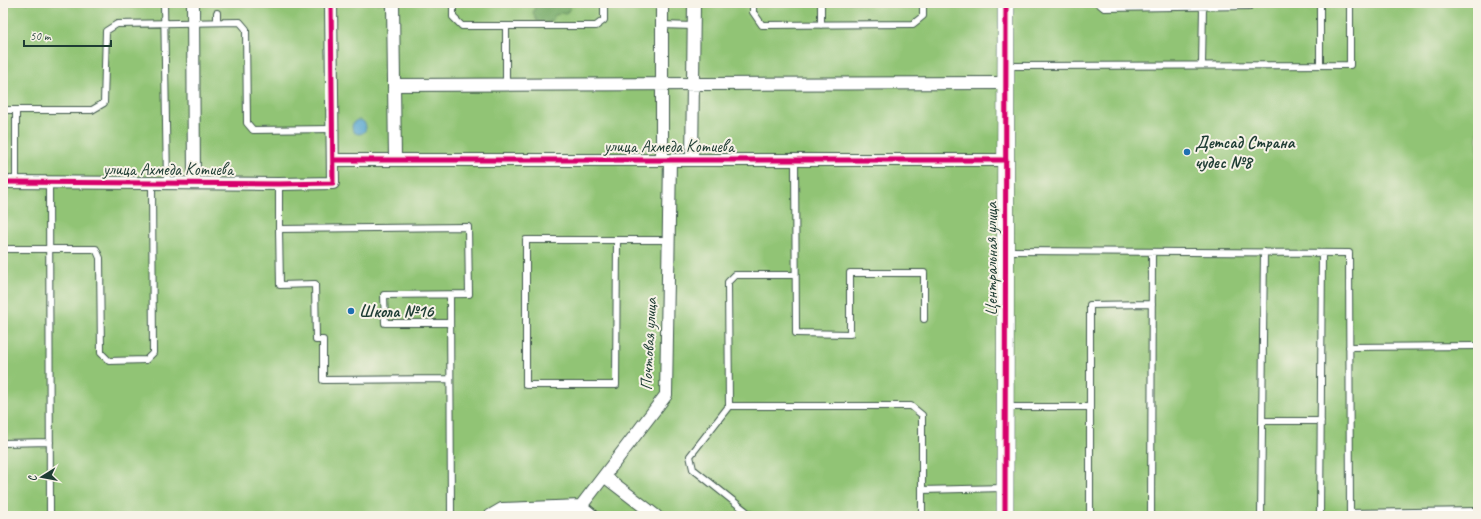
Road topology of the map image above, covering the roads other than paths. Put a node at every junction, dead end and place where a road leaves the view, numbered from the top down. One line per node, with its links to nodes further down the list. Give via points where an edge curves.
1 (164, 3): 23 (lane)
2 (193, 3): 21 (street)
3 (331, 3): 38 (street)
4 (394, 3): 34 (street)
5 (453, 3): 26 (lane, via 453,17 462,26)
6 (604, 3): 26 (lane, via 604,20 596,26)
7 (662, 3): 24 (street, Почтовая улица)
8 (694, 3): 27 (street)
9 (753, 3): 25 (lane, via 753,12 762,24)
10 (821, 3): 25 (lane)
11 (923, 3): 25 (lane, via 923,16 913,24)
12 (1006, 3): 30 (street, Центральная улица)
13 (1098, 3): 17 (lane, via 1104,8)
14 (1253, 3): 18 (lane, via 1250,6)
15 (1320, 3): 29 (lane)
16 (1350, 3): 29 (lane, via 1350,65)
17 (1161, 5): 19 (lane)
18 (1214, 5): 19 (lane)
19 (1203, 7): 28 (lane)
20 (217, 13): 22 (lane)
21 (193, 22): 22 (lane); 23 (lane); 50 (street)
22 (217, 22): 38 (lane, via 240,22 246,29 247,123 253,130)
23 (165, 23): 37 (lane, via 117,24 106,31 104,103 98,107 92,110); 49 (lane)
24 (662, 25): 27 (lane); 32 (street, Почтовая улица)
25 (821, 25)
26 (506, 26): 35 (lane)
27 (693, 26): 33 (street)
28 (1202, 65): 29 (lane); 30 (lane)
29 (1320, 65)
30 (1006, 66): 31 (street, Центральная улица)
31 (1006, 83): 33 (street); 44 (street, Центральная улица)
32 (662, 84): 33 (street); 35 (street); 41 (street, Почтовая улица)
33 (693, 84): 42 (street)
34 (394, 85): 35 (street); 40 (street)
35 (506, 85)
36 (3, 110): 37 (lane)
37 (16, 110): 46 (lane)
38 (332, 129): 39 (street)
39 (333, 160): 40 (street, улица Ахмеда Котиева); 51 (street, улица Ахмеда Котиева, via 333,183)
40 (395, 160): 41 (street, улица Ахмеда Котиева)
41 (666, 160): 42 (street, улица Ахмеда Котиева); 54 (street, Почтовая улица)
42 (692, 160): 43 (street, улица Ахмеда Котиева)
43 (795, 160): 44 (street, улица Ахмеда Котиева); 61 (lane)
44 (1006, 160): 57 (street, Центральная улица)
45 (3, 182): 46 (street, улица Ахмеда Котиева)
46 (16, 182): 47 (street, улица Ахмеда Котиева)
47 (49, 182): 48 (street, улица Ахмеда Котиева); 56 (lane)
48 (152, 183): 49 (street, улица Ахмеда Котиева); 56 (lane, via 154,353 146,360 109,361 101,353 100,258 96,249)
49 (166, 183): 50 (street, улица Ахмеда Котиева)
50 (194, 183): 51 (street, улица Ахмеда Котиева)
51 (279, 184): 52 (lane)
52 (279, 229): 62 (lane, via 468,227 469,294); 68 (lane, via 280,285 315,284 316,340 323,340 324,380)
53 (617, 240): 53 (lane, via 526,240 526,385 616,385); 54 (lane)
54 (669, 240): 76 (street, Почтовая улица, via 666,395)
55 (3, 249): 56 (lane)
56 (49, 249): 74 (lane)
57 (1005, 251): 58 (lane); 71 (street, Центральная улица)
58 (1152, 252): 59 (lane); 63 (lane)
59 (1264, 252): 60 (lane); 72 (lane)
60 (1322, 253): 67 (lane, via 1349,253); 73 (lane)
61 (795, 274): 64 (lane, via 796,334 850,334 850,273 924,273); 69 (lane, via 734,275 728,282)
62 (450, 295): 65 (lane); 65 (lane, via 384,295 385,323)
63 (1152, 304): 70 (lane, via 1090,304); 91 (lane)
64 (924, 319)
65 (450, 323): 68 (lane)
66 (1478, 346): 67 (lane)
67 (1349, 347): 81 (lane)
68 (450, 379): 83 (lane)
69 (729, 406): 78 (lane, via 911,406 922,415); 87 (lane, via 690,456 692,469)
70 (1090, 407): 71 (lane); 90 (lane)
71 (1005, 408): 77 (street, Центральная улица)
72 (1262, 421): 73 (lane); 92 (lane)
73 (1321, 421): 93 (lane)
74 (50, 442): 75 (lane); 82 (lane)
75 (3, 443)
76 (604, 476): 79 (street, Почтовая улица); 86 (street)
77 (1005, 488): 78 (lane); 89 (street, Центральная улица)
78 (922, 490): 88 (lane)
79 (581, 506): 84 (street, via 502,509); 85 (street)
80 (1478, 511): 81 (lane)
81 (1350, 514)
82 (50, 516)
83 (451, 516)
84 (490, 516)
85 (593, 516)
86 (656, 516)
87 (752, 516)
88 (922, 516)
89 (1005, 516)
90 (1090, 516)
91 (1151, 516)
92 (1261, 516)
93 (1320, 516)

